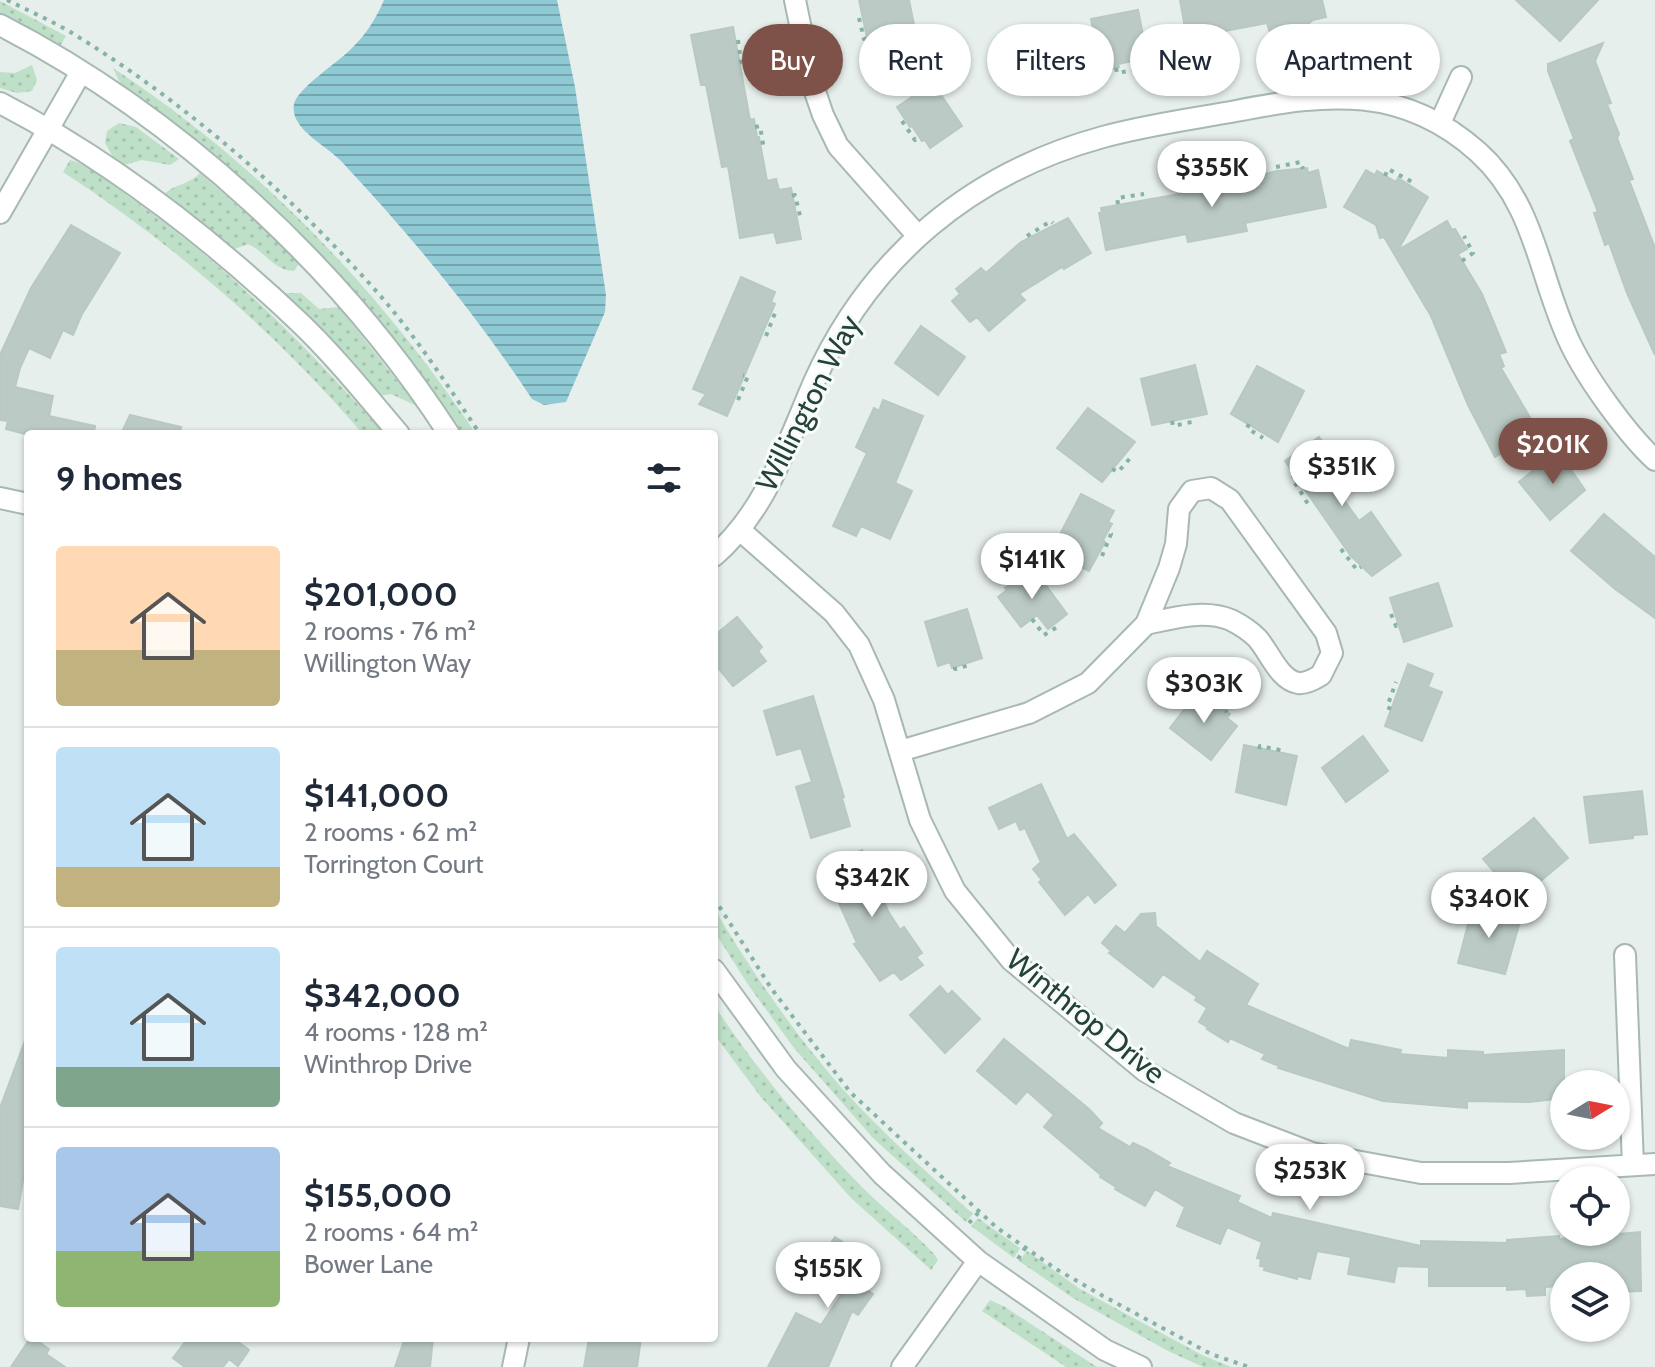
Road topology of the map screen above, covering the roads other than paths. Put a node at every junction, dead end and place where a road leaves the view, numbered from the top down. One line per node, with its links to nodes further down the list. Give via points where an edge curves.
1 (795, 0): 9 (street, via 812,83 838,146)
2 (0, 25): 3 (street)
3 (81, 72): 7 (street); 11 (street, via 157,125 263,212 313,261 363,318)
4 (1461, 77): 6 (street)
5 (0, 103): 7 (street)
6 (1440, 123): 9 (street, Willington Way, via 1386,102 1312,98 1106,136 997,179); 12 (street, Willington Way, via 1479,154 1504,183 1527,221 1571,345 1617,416)
7 (47, 128): 8 (street); 10 (street, via 192,230 285,310)
8 (0, 213)
9 (917, 235): 15 (street, Willington Way, via 856,306 815,380 783,459)
10 (396, 430)
11 (446, 430)
12 (1655, 460)
13 (0, 498): 14 (street)
14 (24, 503)
15 (741, 531): 16 (street, Willington Way); 18 (street, Winthrop Drive, via 834,613 859,645)
16 (718, 552)
17 (1146, 624): 17 (street, via 1181,616 1231,620 1256,638 1295,683 1321,675 1332,653 1326,633 1230,500 1211,488 1192,491 1179,509 1176,544); 18 (street, via 1088,683 1029,713)
18 (900, 751): 22 (street, Winthrop Drive, via 920,820 940,864 1011,960 1145,1071 1234,1123 1312,1153 1421,1173)
19 (1625, 955): 22 (street)
20 (718, 976): 23 (street, via 786,1069 882,1174)
21 (1655, 1164): 22 (street, Winthrop Drive)
22 (1633, 1165)
23 (978, 1261): 26 (street); 27 (street, via 1105,1350)
24 (518, 1342): 25 (street)
25 (513, 1367)
26 (902, 1367)
27 (1141, 1367)

